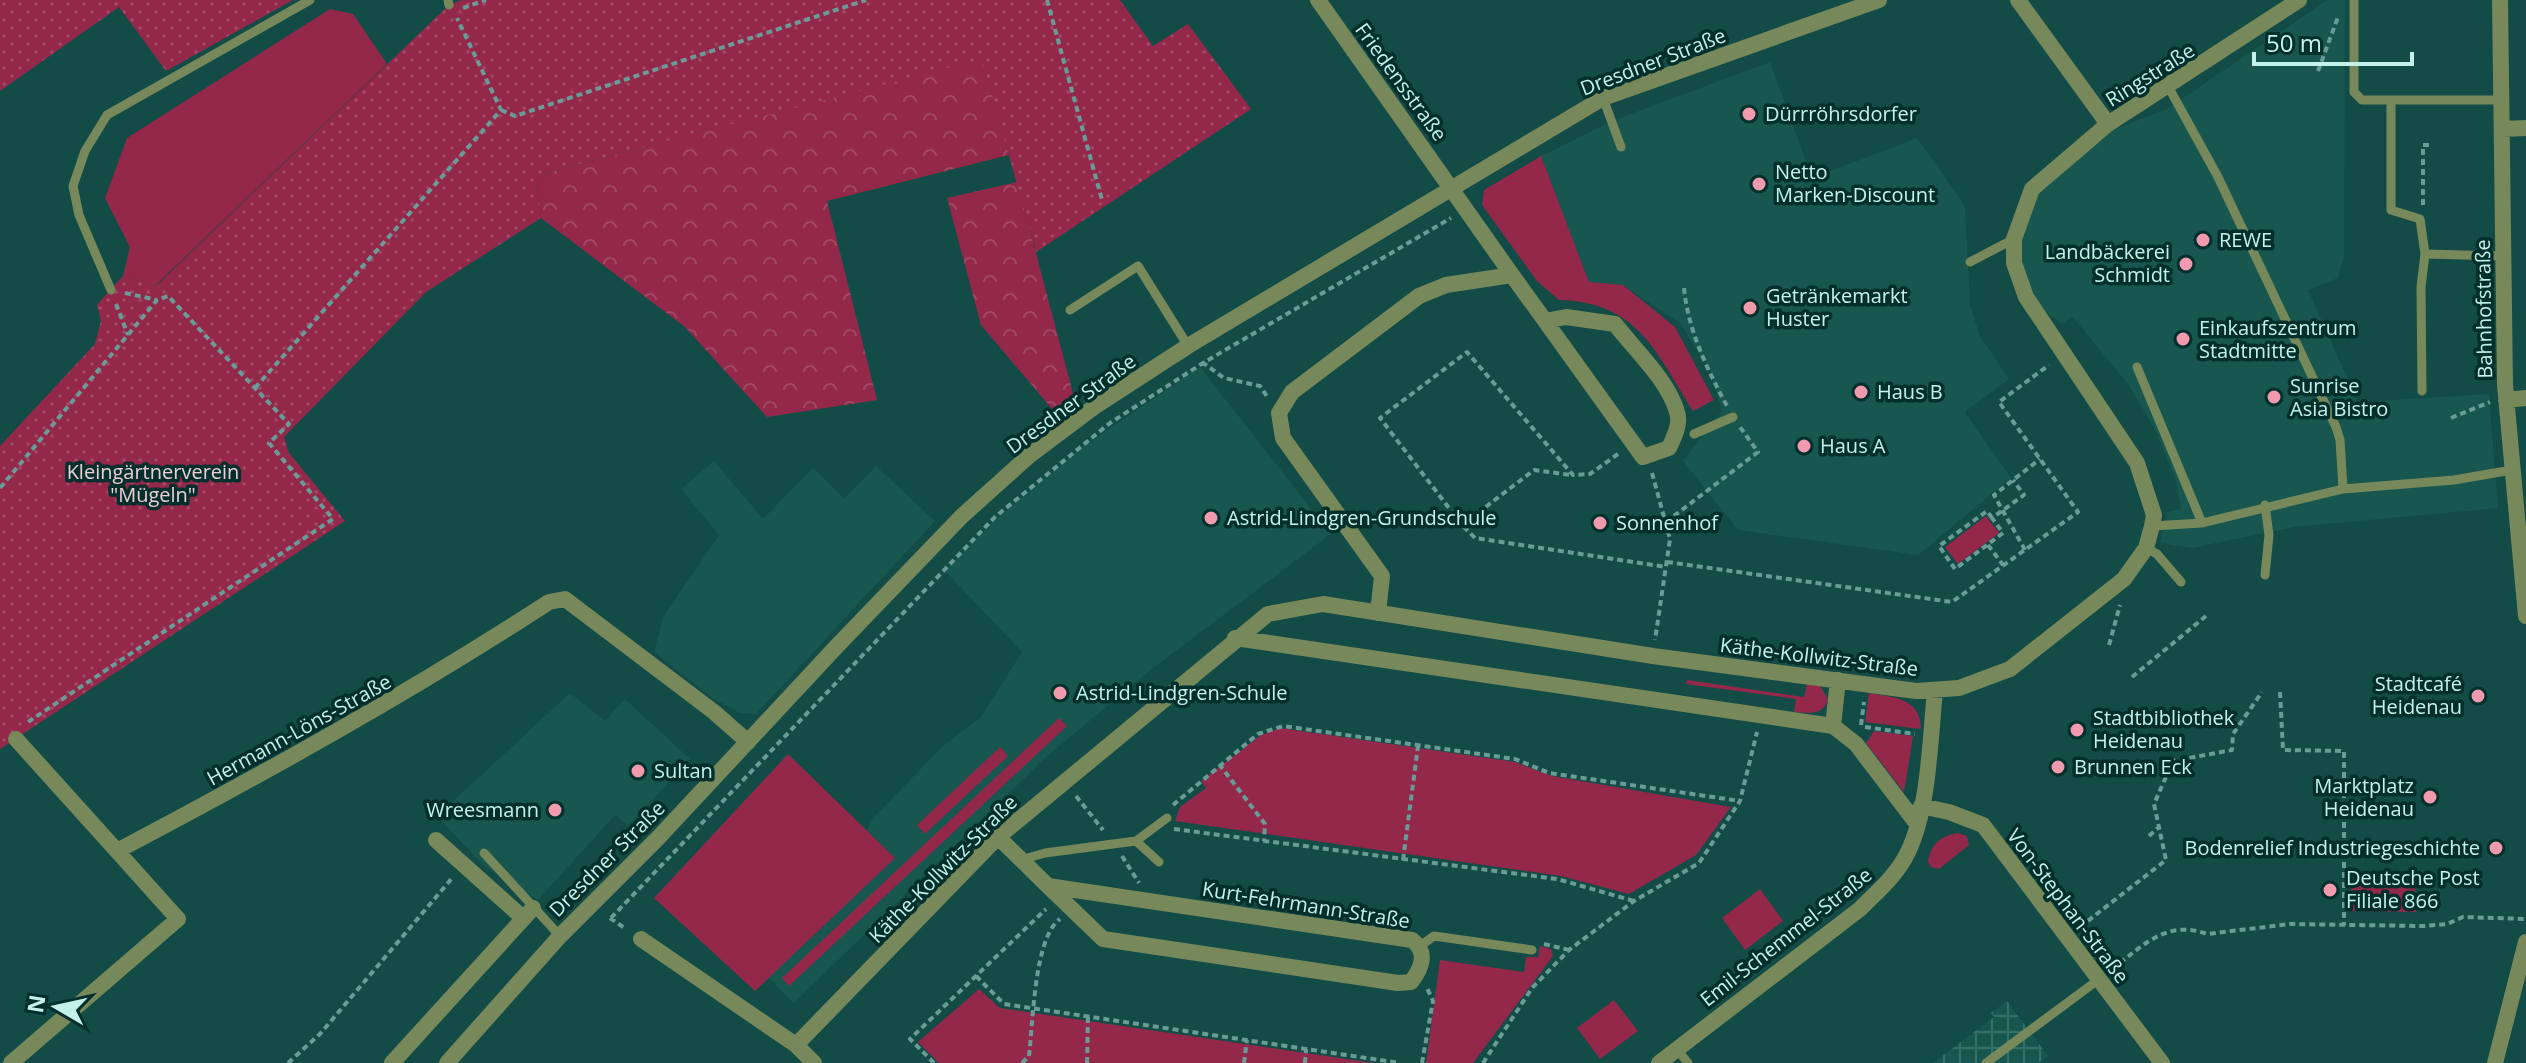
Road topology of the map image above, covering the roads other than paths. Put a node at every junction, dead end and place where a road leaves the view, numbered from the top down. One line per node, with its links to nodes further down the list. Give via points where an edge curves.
1 (310, 0): 22 (lane, via 107,115 85,151 73,186 79,215)
2 (1318, 0): 16 (street, Friedensstraße)
3 (1879, 0): 9 (street, Dresdner Straße)
4 (2018, 0): 12 (street, Ringstraße)
5 (2299, 0): 8 (street, Ringstraße)
6 (2354, 0): 10 (lane, via 2354,92 2362,100)
7 (2500, 0): 11 (street, Bahnhofstraße)
8 (2169, 88): 12 (street, Ringstraße); 33 (lane, via 2218,177 2336,427)
9 (1603, 98): 15 (lane); 16 (street, Dresdner Straße)
10 (2391, 100): 11 (lane); 18 (lane, via 2391,210 2420,219)
11 (2501, 100): 14 (street, Bahnhofstraße)
12 (2108, 124): 17 (street, Käthe-Kollwitz-Straße, via 2032,189)
13 (2526, 128): 14 (street)
14 (2502, 129): 19 (street, Bahnhofstraße)
15 (1621, 147)
16 (1452, 187): 21 (street, Friedensstraße); 25 (street, Dresdner Straße)
17 (2014, 239): 20 (lane); 36 (street, Käthe-Kollwitz-Straße, via 2014,263 2026,297 2137,463 2154,515)
18 (2425, 254): 19 (lane); 27 (lane)
19 (2502, 256): 29 (street, Bahnhofstraße)
20 (1970, 262)
21 (1512, 275): 24 (street, Friedensstraße); 40 (street, via 1446,285 1419,296 1292,392 1279,413 1283,438 1382,576)
22 (111, 290)
23 (1070, 310): 25 (lane, via 1138,266)
24 (1545, 321): 24 (street, Friedensstraße, via 1566,317 1615,324 1678,414 1669,448 1638,450)
25 (1188, 346): 47 (street, Dresdner Straße, via 1094,407 970,508)
26 (2137, 367): 35 (lane)
27 (2422, 391)
28 (2526, 398): 29 (street)
29 (2506, 400): 32 (street, Bahnhofstraße)
30 (1733, 417): 31 (lane)
31 (1694, 434)
32 (2512, 470): 33 (lane); 41 (street, Bahnhofstraße)
33 (2343, 489): 34 (lane)
34 (2265, 505): 35 (lane); 38 (lane)
35 (2202, 523): 36 (lane)
36 (2152, 526): 37 (street, Käthe-Kollwitz-Straße)
37 (2146, 548): 39 (lane); 44 (street, Käthe-Kollwitz-Straße, via 2124,579 2010,669)
38 (2265, 575)
39 (2181, 582)
40 (1378, 613): 42 (street, Käthe-Kollwitz-Straße, via 1323,604 1268,614); 43 (street, Käthe-Kollwitz-Straße)
41 (2526, 616)
42 (1235, 638): 45 (street); 51 (street, Käthe-Kollwitz-Straße)
43 (1838, 680): 44 (street, Käthe-Kollwitz-Straße); 45 (street)
44 (1935, 691): 48 (street, Emil-Schemmel-Straße)
45 (1833, 726): 50 (street, via 1856,744)
46 (20, 732): 54 (street)
47 (748, 742): 54 (street, Hermann-Löns-Straße, via 565,599 549,602 432,678 281,765); 60 (street, Dresdner Straße)
48 (1921, 806): 50 (street, Emil-Schemmel-Straße); 65 (street, Von-Stephan-Straße, via 1983,825)
49 (1167, 818): 53 (lane)
50 (1917, 824): 68 (street, Emil-Schemmel-Straße, via 1890,880 1860,909)
51 (998, 837): 56 (street); 67 (street, Käthe-Kollwitz-Straße)
52 (436, 840): 59 (street)
53 (1136, 841): 56 (lane); 57 (lane)
54 (117, 851): 70 (street, via 178,919)
55 (484, 853): 59 (lane)
56 (1021, 860): 58 (street)
57 (1159, 862)
58 (1053, 892): 63 (street, Kurt-Fehrmann-Straße, via 1412,940); 63 (street, Kurt-Fehrmann-Straße, via 1103,939 1398,983 1411,982 1420,972)
59 (528, 913): 60 (lane); 71 (street)
60 (560, 936): 72 (street, Dresdner Straße)
61 (641, 939): 67 (street)
62 (2526, 942): 66 (street)
63 (1420, 946): 64 (lane, via 1434,936)
64 (1532, 950)
65 (2098, 980): 75 (lane); 76 (street, Von-Stephan-Straße)
66 (2521, 985): 77 (street)
67 (796, 1045): 73 (street)
68 (1676, 1048): 69 (street, Emil-Schemmel-Straße); 74 (lane)
69 (1662, 1062)
70 (11, 1063)
71 (392, 1063)
72 (447, 1063)
73 (813, 1063)
74 (1688, 1063)
75 (1986, 1063)
76 (2162, 1063)
77 (2495, 1063)

